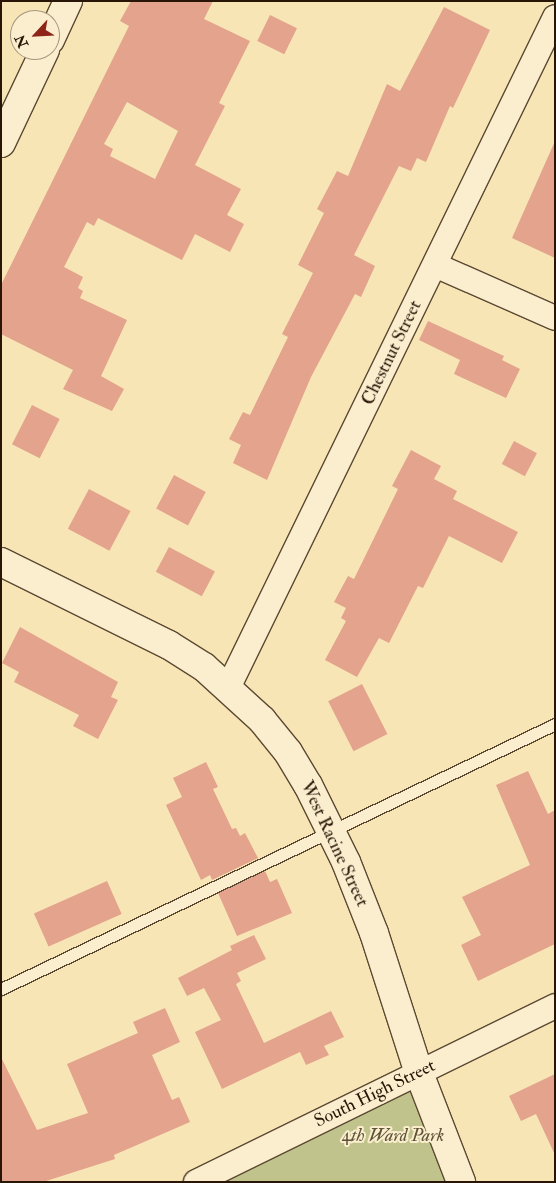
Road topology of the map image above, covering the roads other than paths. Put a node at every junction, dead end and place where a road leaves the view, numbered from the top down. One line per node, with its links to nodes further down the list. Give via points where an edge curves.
1 (68, 1): 3 (main road)
2 (555, 17): 6 (street, Chestnut Street)
3 (60, 18)
4 (40, 60): 5 (main road)
5 (1, 143)
6 (435, 266): 7 (street); 9 (street, Chestnut Street)
7 (555, 318)
8 (1, 562): 9 (main road, West Racine Street, via 169,645)
9 (228, 688): 11 (main road, West Racine Street, via 262,720 288,752)
10 (555, 724): 11 (lane)
11 (332, 832): 12 (lane); 14 (main road, West Racine Street, via 374,933)
12 (1, 989)
13 (555, 1006): 14 (street, South High Street)
14 (419, 1073): 15 (street, South High Street); 16 (main road, West Racine Street)
15 (196, 1182)
16 (461, 1182)

